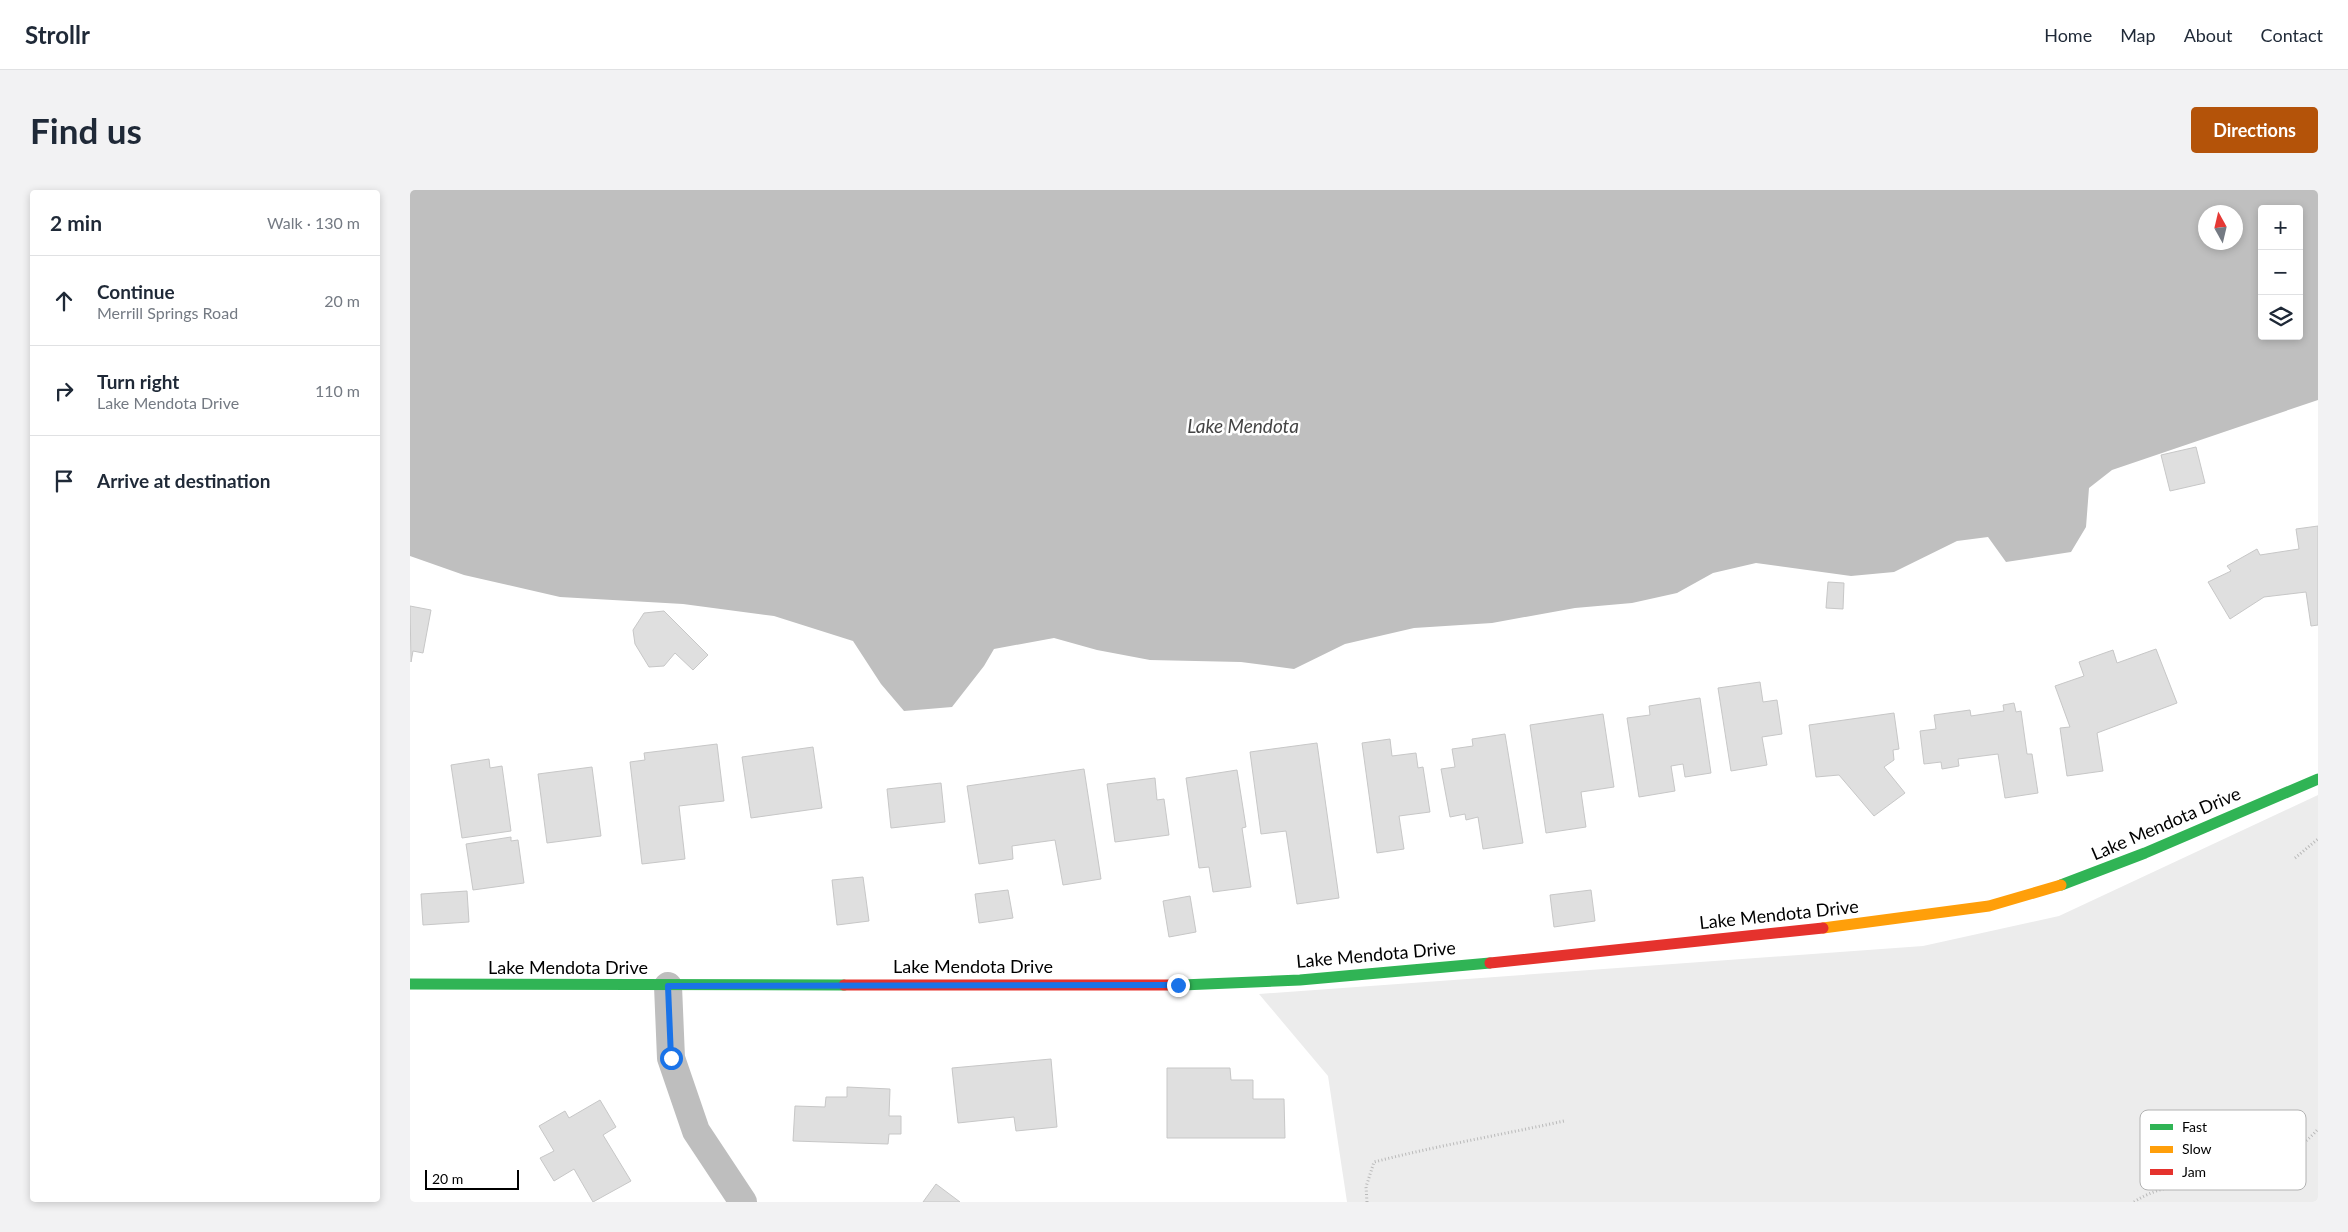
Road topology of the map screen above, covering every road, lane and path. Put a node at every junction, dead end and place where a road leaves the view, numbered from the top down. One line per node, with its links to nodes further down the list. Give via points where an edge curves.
1 (2318, 779): 5 (street, Lake Mendota Drive, via 2075,880 1989,906 1865,924 1452,966 1257,982)
2 (2318, 839): 3 (path)
3 (2295, 858)
4 (410, 984): 5 (street, Lake Mendota Drive)
5 (668, 986): 10 (street, via 671,1058 696,1131)
6 (1564, 1121): 11 (path, via 1374,1162 1366,1187)
7 (2318, 1129): 8 (path)
8 (2306, 1142)
9 (2162, 1190): 12 (path)
10 (743, 1202)
11 (1367, 1202)
12 (2134, 1202)

